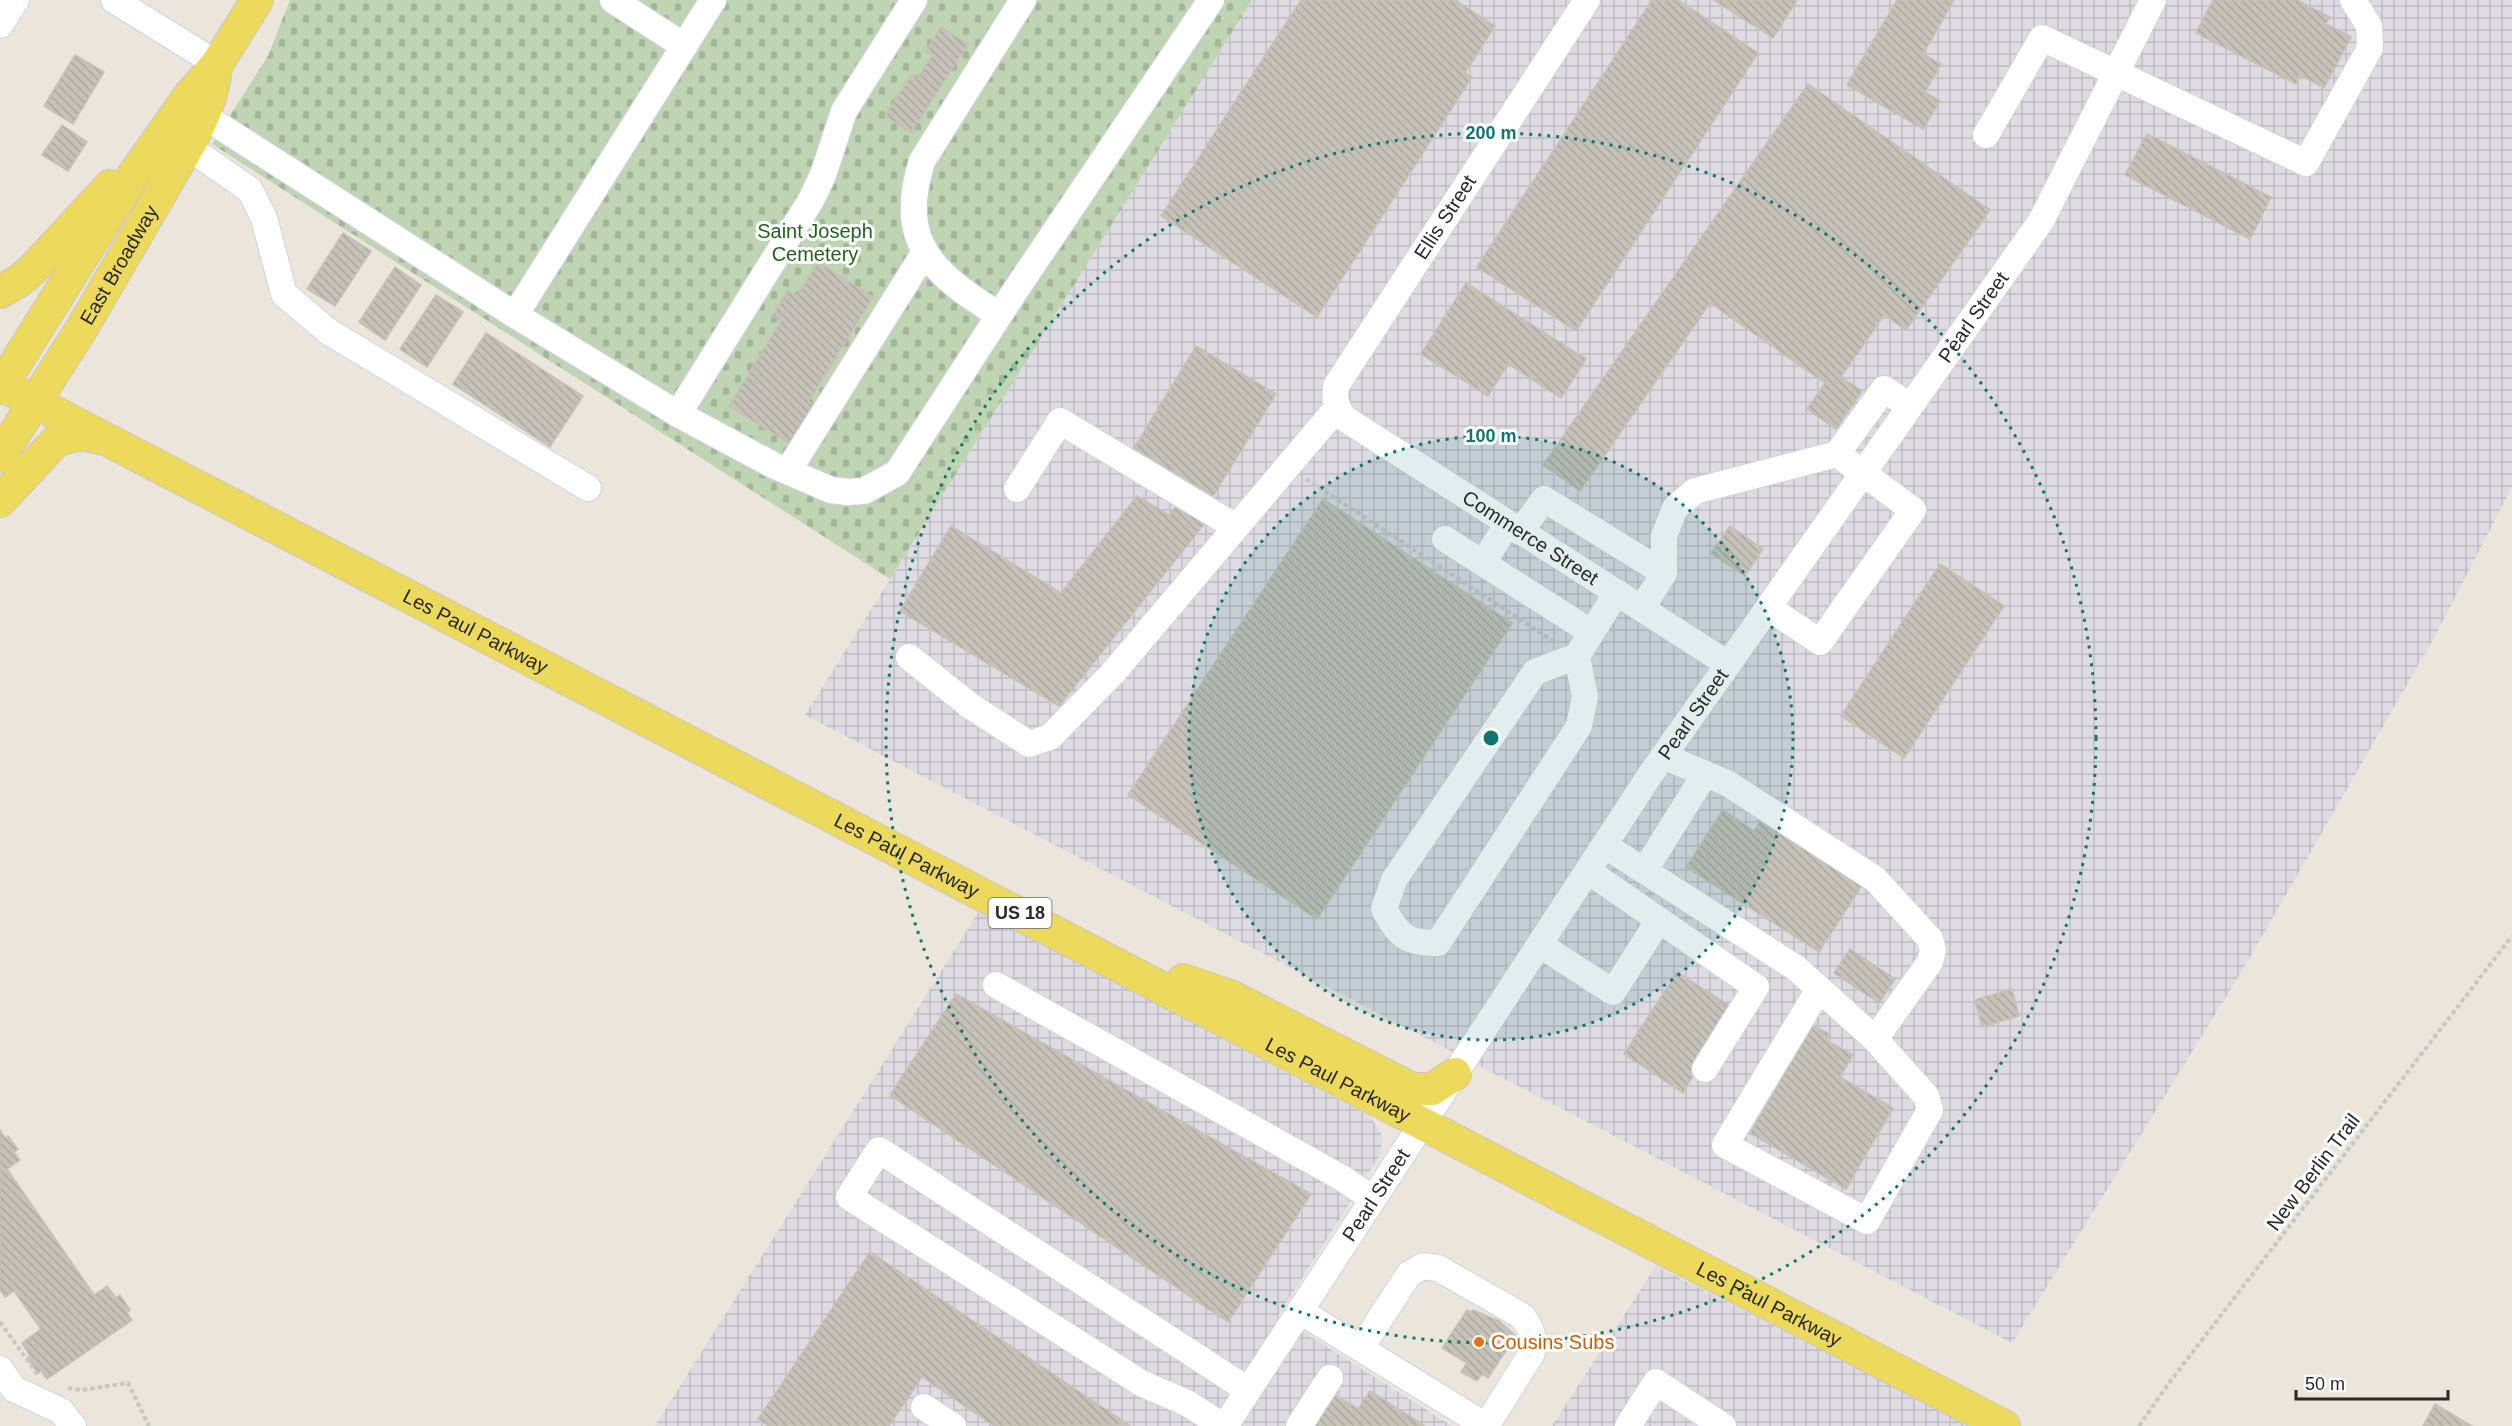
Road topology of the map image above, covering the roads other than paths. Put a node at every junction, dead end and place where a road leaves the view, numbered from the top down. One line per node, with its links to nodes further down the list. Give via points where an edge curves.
1 (16, 0): 12 (street)
2 (114, 0): 14 (street)
3 (257, 0): 14 (main road, East Broadway)
4 (613, 0): 13 (street)
5 (713, 0): 13 (street)
6 (914, 0): 29 (street, via 844,111 811,200)
7 (1023, 0): 19 (street, via 922,161 913,206 916,230)
8 (1211, 0): 22 (street)
9 (1587, 0): 28 (street, Ellis Street, via 1336,386)
10 (2153, 0): 15 (street, Pearl Street)
11 (2353, 0): 15 (street, via 2369,26 2370,48 2306,163)
12 (0, 25)
13 (684, 46): 21 (street)
14 (217, 64): 16 (main road, East Broadway); 18 (main road, East Broadway, via 189,96)
15 (2116, 75): 17 (street, via 2042,38); 27 (street, Pearl Street, via 2041,221)
16 (204, 116): 18 (main road, East Broadway); 21 (street)
17 (1986, 135)
18 (174, 141): 20 (main road, via 20,281); 23 (main road, East Broadway); 24 (main road, East Broadway); 35 (street, via 250,190 264,218 284,294 329,332)
19 (925, 252): 22 (street, via 951,284); 33 (street)
20 (0, 292)
21 (515, 315): 29 (street)
22 (999, 315): 33 (street, via 897,473 864,491 848,492)
23 (18, 346): 24 (main road, via 51,359); 25 (main road, East Broadway)
24 (67, 350): 26 (main road, East Broadway)
25 (1, 385): 26 (main road, Les Paul Parkway / US 18)
26 (35, 401): 30 (main road, Les Paul Parkway / US 18); 32 (main road, East Broadway)
27 (1910, 406): 31 (street, via 1884,389); 34 (street, Pearl Street)
28 (1337, 408): 38 (street); 39 (street, Commerce Street, via 1363,431)
29 (678, 414): 33 (street)
30 (108, 440): 37 (main road, via 82,434 57,440); 57 (main road, Les Paul Parkway / US 18)
31 (1838, 454): 34 (street); 42 (street, via 1695,491 1675,508 1664,536)
32 (0, 456)
33 (788, 471)
34 (1863, 472): 45 (street, Pearl Street); 45 (street, via 1913,510 1820,642)
35 (588, 488)
36 (1017, 489): 38 (street, via 1060,421)
37 (0, 501)
38 (1236, 527): 48 (street, via 1112,674 1050,737 1029,744 969,705)
39 (1514, 527): 41 (street); 42 (street, via 1544,499); 43 (street, Commerce Street)
40 (1445, 539): 41 (street)
41 (1483, 563): 46 (street)
42 (1664, 573): 44 (street)
43 (1617, 592): 44 (street, Commerce Street); 46 (street)
44 (1642, 608): 49 (street, Commerce Street)
45 (1768, 608): 49 (street, Pearl Street)
46 (1591, 632): 47 (street)
47 (1576, 656): 47 (street, via 1585,698 1579,726 1445,933 1438,943 1418,943 1395,930 1384,909 1394,880 1535,672)
48 (909, 657)
49 (1728, 664): 50 (street, Pearl Street)
50 (1663, 756): 51 (street); 52 (street, Pearl Street)
51 (1705, 774): 53 (street); 60 (street, via 1727,783 1875,879 1930,939 1930,962)
52 (1604, 845): 53 (street); 54 (street, Pearl Street)
53 (1644, 870): 59 (street, via 1796,968)
54 (1588, 871): 55 (street); 56 (street, Pearl Street)
55 (1659, 920): 56 (street, via 1613,993); 61 (street, via 1756,987)
56 (1540, 945): 62 (street, Pearl Street)
57 (1096, 952): 62 (main road, via 1230,996 1412,1089 1432,1089); 63 (main road, Les Paul Parkway / US 18)
58 (996, 985): 64 (street)
59 (1819, 989): 60 (street); 60 (street, via 1725,1145 1867,1221 1930,1110 1926,1096)
60 (1875, 1039)
61 (1705, 1068)
62 (1455, 1074): 63 (street, Pearl Street)
63 (1421, 1125): 64 (street, Pearl Street); 77 (main road, Les Paul Parkway / US 18)
64 (1373, 1199): 65 (street, Pearl Street)
65 (1300, 1311): 66 (street); 69 (street, Pearl Street)
66 (1361, 1348): 66 (street, via 1486,1426 1532,1353 1534,1340 1531,1327 1522,1316 1438,1268 1423,1266 1408,1274)
67 (0, 1369): 71 (street, via 14,1389 47,1393)
68 (1330, 1378): 74 (street)
69 (1248, 1390): 73 (street, Pearl Street); 73 (street, via 879,1150 849,1197 1141,1383)
70 (924, 1407): 72 (street)
71 (73, 1426)
72 (953, 1426)
73 (1224, 1426)
74 (1299, 1426)
75 (1628, 1426): 76 (street, via 1656,1382)
76 (1724, 1426)
77 (2004, 1426)

